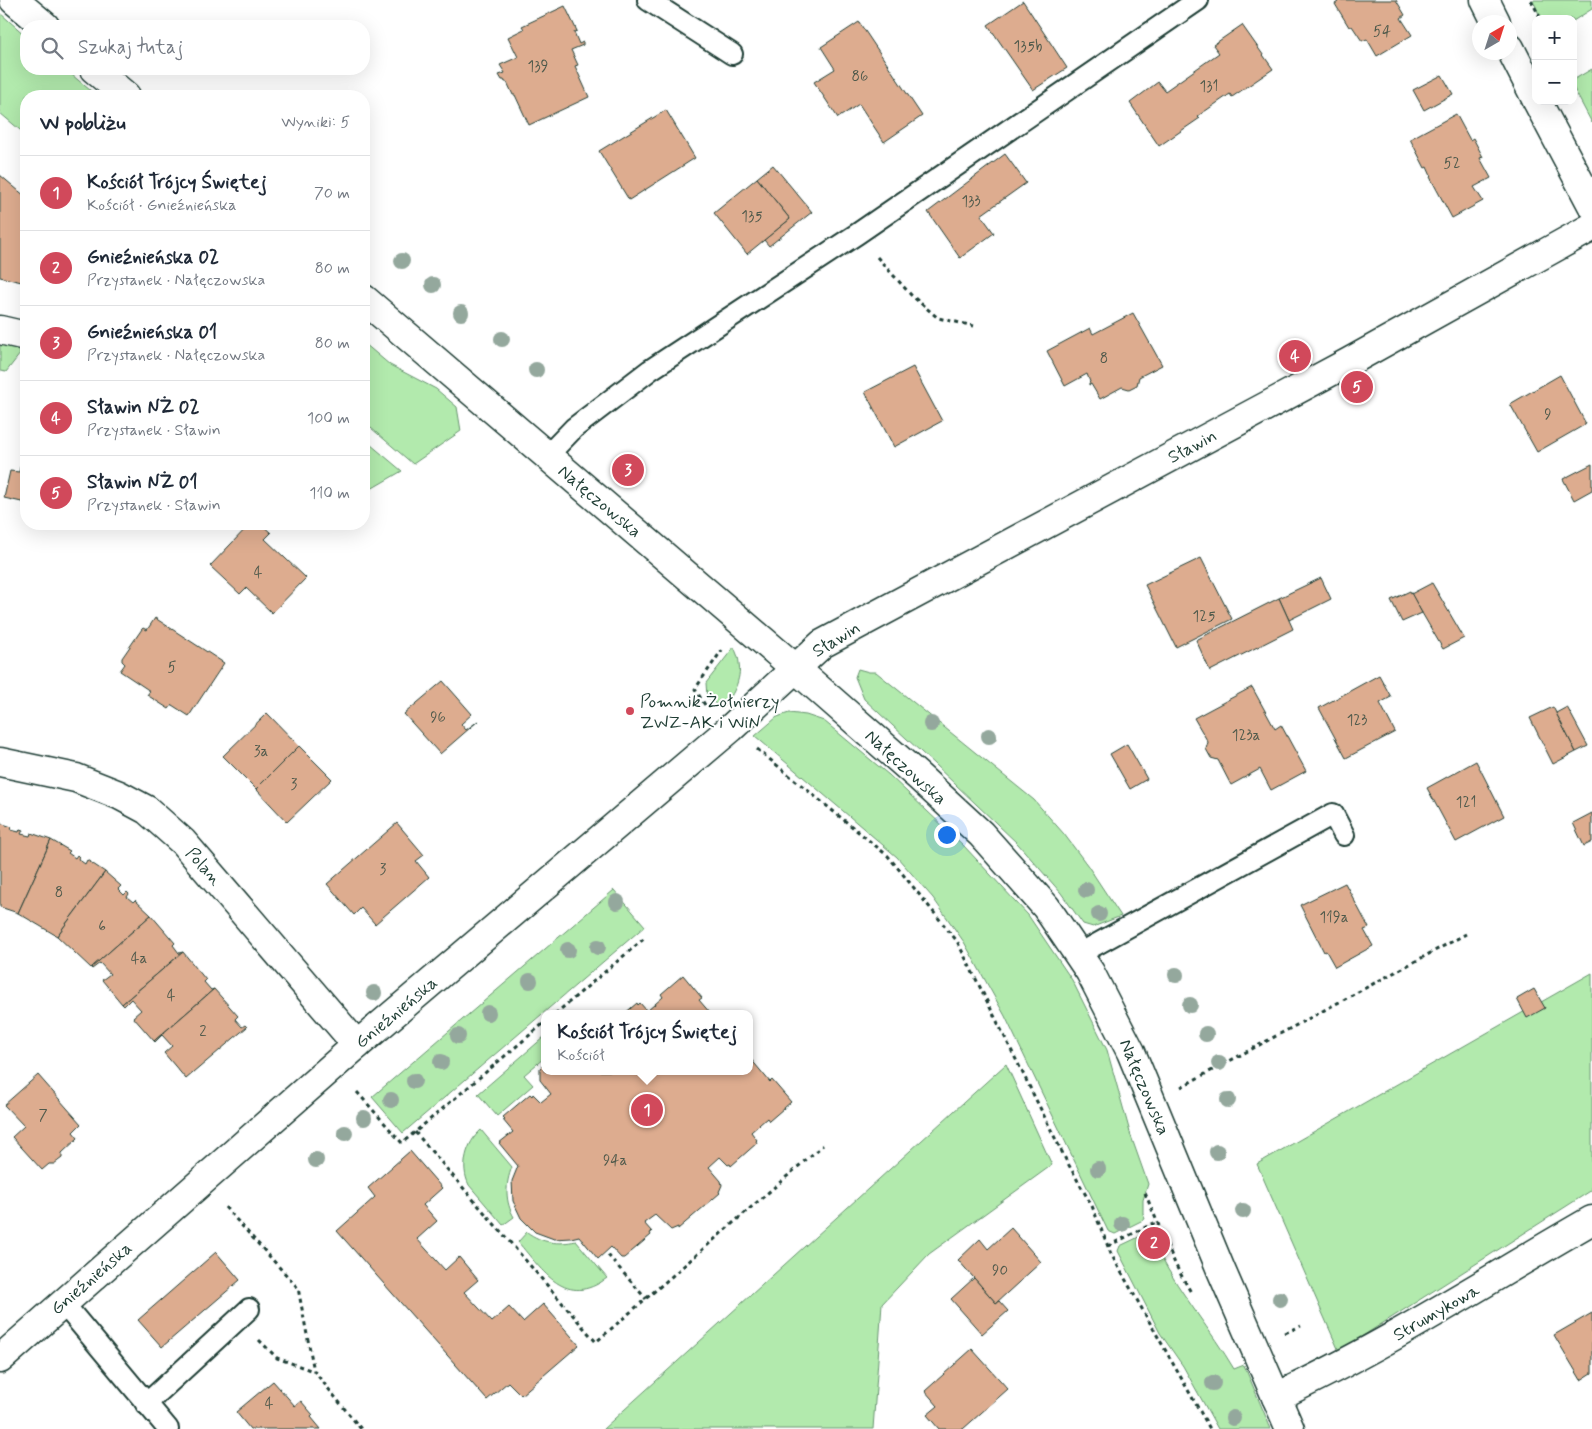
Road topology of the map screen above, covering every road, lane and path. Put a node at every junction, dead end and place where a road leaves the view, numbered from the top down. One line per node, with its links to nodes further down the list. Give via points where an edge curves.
1 (14, 0): 8 (street)
2 (648, 0): 9 (lane)
3 (1198, 0): 17 (lane)
4 (1484, 0): 6 (street)
5 (1531, 0): 7 (path)
6 (1492, 15)
7 (1539, 15)
8 (38, 20)
9 (732, 54)
10 (1516, 60): 13 (street)
11 (101, 75): 12 (street)
12 (119, 90)
13 (1532, 92)
14 (1539, 105): 15 (street)
15 (1592, 204)
16 (1592, 228): 24 (street, Sławin, via 822,644)
17 (857, 234): 19 (path, via 911,295 938,318); 22 (lane, via 650,370 574,428)
18 (370, 304): 22 (street, Nałęczowska)
19 (974, 326)
20 (0, 330): 21 (street)
21 (20, 335)
22 (547, 456): 23 (street, Nałęczowska)
23 (742, 622): 24 (street, Nałęczowska); 25 (path, via 695,689 709,710)
24 (795, 668): 25 (street, Gnieźnieńska); 30 (street, Nałęczowska, via 981,834 1046,907)
25 (731, 728): 33 (street, Gnieźnieńska); 41 (path, via 888,856 957,941 1088,1198)
26 (0, 762): 33 (street, Polan, via 76,778 147,810 183,842)
27 (1344, 835): 30 (lane, via 1333,814)
28 (1466, 934): 35 (path, via 1198,1076)
29 (646, 937): 31 (path)
30 (1079, 954): 35 (street, Nałęczowska, via 1118,1024)
31 (560, 1010)
32 (541, 1026): 36 (path)
33 (357, 1045): 44 (street, Gnieźnieńska)
34 (352, 1085): 36 (path, via 402,1143)
35 (1153, 1104): 48 (street, Nałęczowska)
36 (415, 1132): 43 (path, via 596,1342)
37 (823, 1145): 43 (path)
38 (225, 1207): 47 (path, via 298,1288)
39 (1592, 1220): 48 (street, Strumykowa, via 1384,1342)
40 (1156, 1222): 41 (path)
41 (1108, 1246): 52 (path)
42 (608, 1255): 43 (path)
43 (646, 1299)
44 (63, 1303): 46 (street, Gnieźnieńska); 49 (lane)
45 (244, 1314): 47 (path, via 276,1358); 49 (lane)
46 (0, 1359)
47 (314, 1371): 51 (path)
48 (1276, 1397): 53 (street, Nałęczowska)
49 (146, 1404): 50 (lane)
50 (168, 1429)
51 (361, 1429)
52 (1210, 1429)
53 (1290, 1429)

